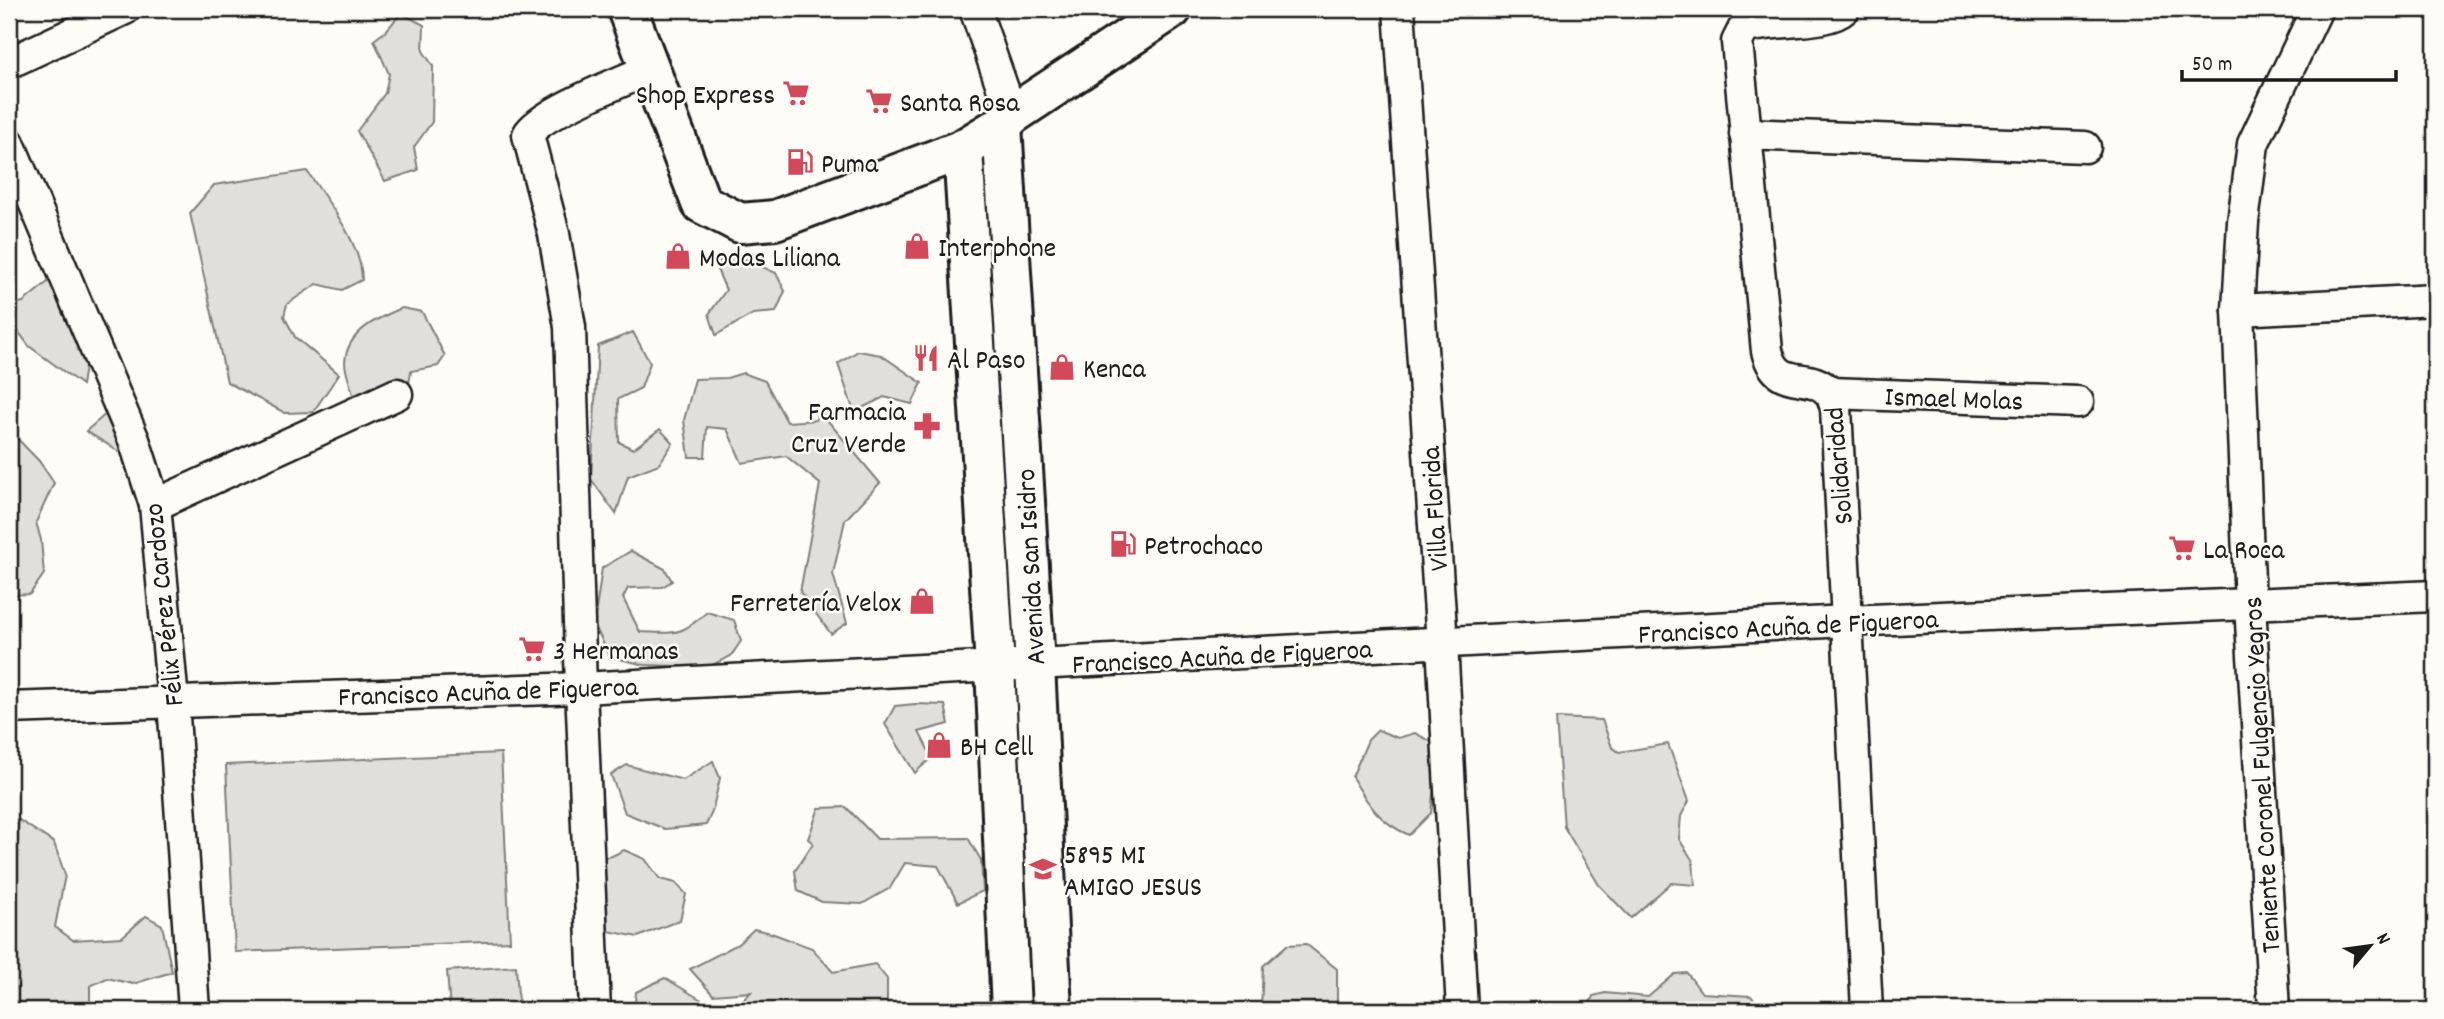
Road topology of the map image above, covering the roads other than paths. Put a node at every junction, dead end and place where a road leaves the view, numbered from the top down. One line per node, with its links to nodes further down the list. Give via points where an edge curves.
1 (125, 9): 8 (street)
2 (627, 9): 9 (main road)
3 (975, 9): 10 (street)
4 (1172, 9): 10 (main road)
5 (1399, 9): 24 (street, Villa Florida)
6 (1844, 9): 11 (street, Solidaridad, via 1831,18 1744,28 1737,42)
7 (2317, 9): 16 (street, Teniente Coronel Fulgencio Yegros, via 2253,144)
8 (9, 63)
9 (650, 69): 14 (main road, via 701,203 740,223 775,220); 27 (street, via 559,111 528,135 554,234 570,327)
10 (1007, 120): 14 (main road); 25 (main road, Avenida San Isidro)
11 (1745, 134): 13 (street); 17 (street, Solidaridad, via 1770,364 1779,374 1817,383)
12 (9, 143): 20 (street, Félix Pérez Cardozo, via 134,440)
13 (2085, 148)
14 (963, 149): 26 (main road, Avenida San Isidro)
15 (2435, 300): 16 (street)
16 (2238, 310): 22 (street, Teniente Coronel Fulgencio Yegros)
17 (1830, 393): 19 (street, Ismael Molas); 23 (street, Solidaridad, via 1836,408)
18 (397, 394): 20 (street)
19 (2078, 402)
20 (155, 505): 28 (street, Félix Pérez Cardozo)
21 (2435, 596): 22 (street, Francisco Acuña de Figueroa)
22 (2250, 605): 23 (street, Francisco Acuña de Figueroa); 36 (street, Teniente Coronel Fulgencio Yegros)
23 (1847, 621): 24 (street, Francisco Acuña de Figueroa); 35 (street, Solidaridad)
24 (1442, 643): 25 (street, Francisco Acuña de Figueroa); 34 (street, Villa Florida)
25 (1035, 665): 26 (street, Francisco Acuña de Figueroa); 33 (main road, Avenida San Isidro)
26 (995, 667): 27 (street, Francisco Acuña de Figueroa); 32 (main road, Avenida San Isidro)
27 (581, 688): 28 (street, Francisco Acuña de Figueroa); 31 (street)
28 (173, 701): 29 (street, Francisco Acuña de Figueroa); 30 (street, Félix Pérez Cardozo)
29 (9, 708)
30 (194, 1010)
31 (595, 1010)
32 (1011, 1010)
33 (1052, 1010)
34 (1462, 1010)
35 (1867, 1010)
36 (2274, 1010)

